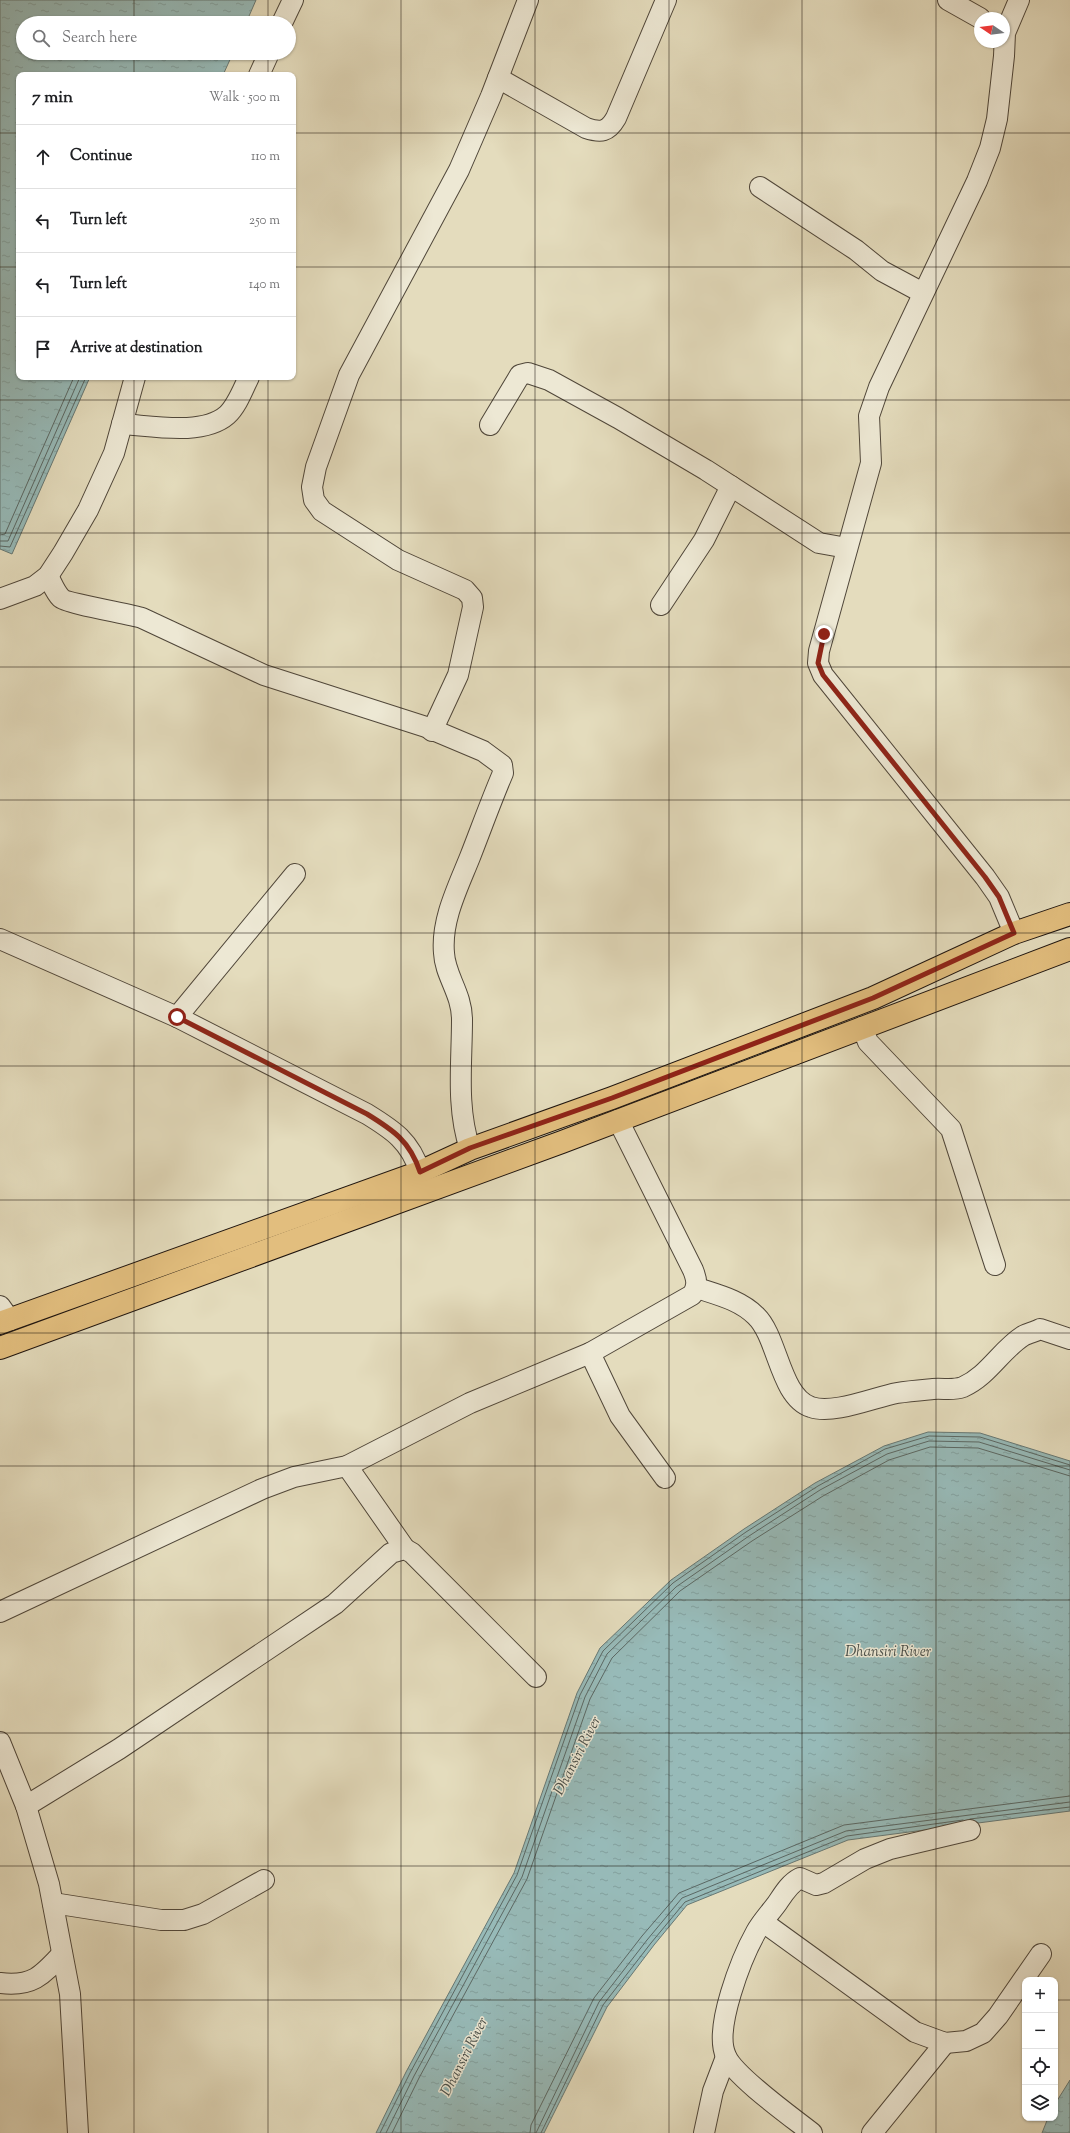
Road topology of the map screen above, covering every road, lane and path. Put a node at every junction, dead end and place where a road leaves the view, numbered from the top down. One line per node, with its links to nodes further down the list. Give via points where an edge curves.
1 (293, 0): 7 (street)
2 (528, 0): 12 (street)
3 (666, 0): 12 (street, via 616,118 610,128 604,131 597,132 586,128)
4 (948, 0): 6 (street)
5 (1019, 0): 8 (street)
6 (974, 15)
7 (285, 16)
8 (1010, 20)
9 (1004, 48): 14 (street, via 997,119 990,148 977,181)
10 (265, 60): 11 (street)
11 (260, 72)
12 (498, 78): 24 (street, via 459,170 349,374 316,467 312,487 314,500 322,511 398,560 465,590 472,598 473,607 458,675)
13 (760, 187): 14 (street, via 882,270)
14 (923, 293): 20 (street, via 879,387 869,416 871,463)
15 (134, 380): 17 (street)
16 (248, 380): 17 (street, via 228,414 217,422 199,428)
17 (122, 424): 21 (street, via 114,453 88,510)
18 (490, 425): 19 (street, via 520,375 532,374 549,380 618,418)
19 (731, 486): 20 (street, via 819,543); 23 (street, via 704,540)
20 (847, 548): 27 (street, via 819,651 818,663 823,675 985,877 999,897)
21 (48, 576): 22 (street, via 35,586); 24 (street, via 61,599 142,618 264,675)
22 (0, 599)
23 (661, 605)
24 (432, 731): 33 (street, via 483,751 502,765 503,773 450,909 445,934 446,966 458,993 462,1016 460,1106 463,1129)
25 (295, 874): 30 (street)
26 (1070, 914): 27 (main road)
27 (1014, 933): 33 (main road, via 873,998 612,1098)
28 (0, 939): 30 (street)
29 (1070, 949): 31 (main road)
30 (177, 1017): 34 (street, via 367,1114 396,1132 415,1158)
31 (862, 1027): 32 (main road); 35 (street, via 868,1042 951,1128)
32 (618, 1120): 36 (street, via 693,1270); 39 (main road)
33 (470, 1148): 34 (main road)
34 (420, 1172): 37 (main road)
35 (995, 1265)
36 (697, 1288): 38 (street, via 740,1303 758,1317 772,1344 788,1386 799,1400 811,1408 848,1406 897,1393 950,1390 974,1381 1023,1336 1040,1329); 40 (street, via 682,1302)
37 (3, 1317)
38 (1070, 1339)
39 (0, 1348)
40 (590, 1352): 41 (street, via 470,1402); 42 (street, via 620,1416)
41 (347, 1466): 43 (street); 44 (street, via 294,1477 262,1489)
42 (665, 1478)
43 (405, 1549): 45 (street, via 412,1553); 47 (street, via 391,1553 334,1604 118,1749)
44 (0, 1612)
45 (536, 1677)
46 (0, 1742): 47 (street)
47 (26, 1806): 50 (street)
48 (970, 1830): 51 (street, via 871,1856 824,1883 816,1885 800,1878 790,1886)
49 (264, 1880): 50 (street, via 203,1914 184,1920 161,1920)
50 (53, 1903): 52 (street)
51 (763, 1922): 55 (street, via 915,2032); 56 (street, via 741,1963 724,2022 722,2043)
52 (62, 1954): 54 (street, via 44,1974 31,1982 15,1985); 57 (street, via 70,1994)
53 (1041, 1954): 55 (street, via 998,2016 983,2033 966,2041)
54 (0, 1983)
55 (945, 2043): 60 (street)
56 (726, 2057): 58 (street, via 713,2091); 59 (street, via 736,2070 767,2098)
57 (78, 2133)
58 (704, 2133)
59 (812, 2133)
60 (872, 2133)

